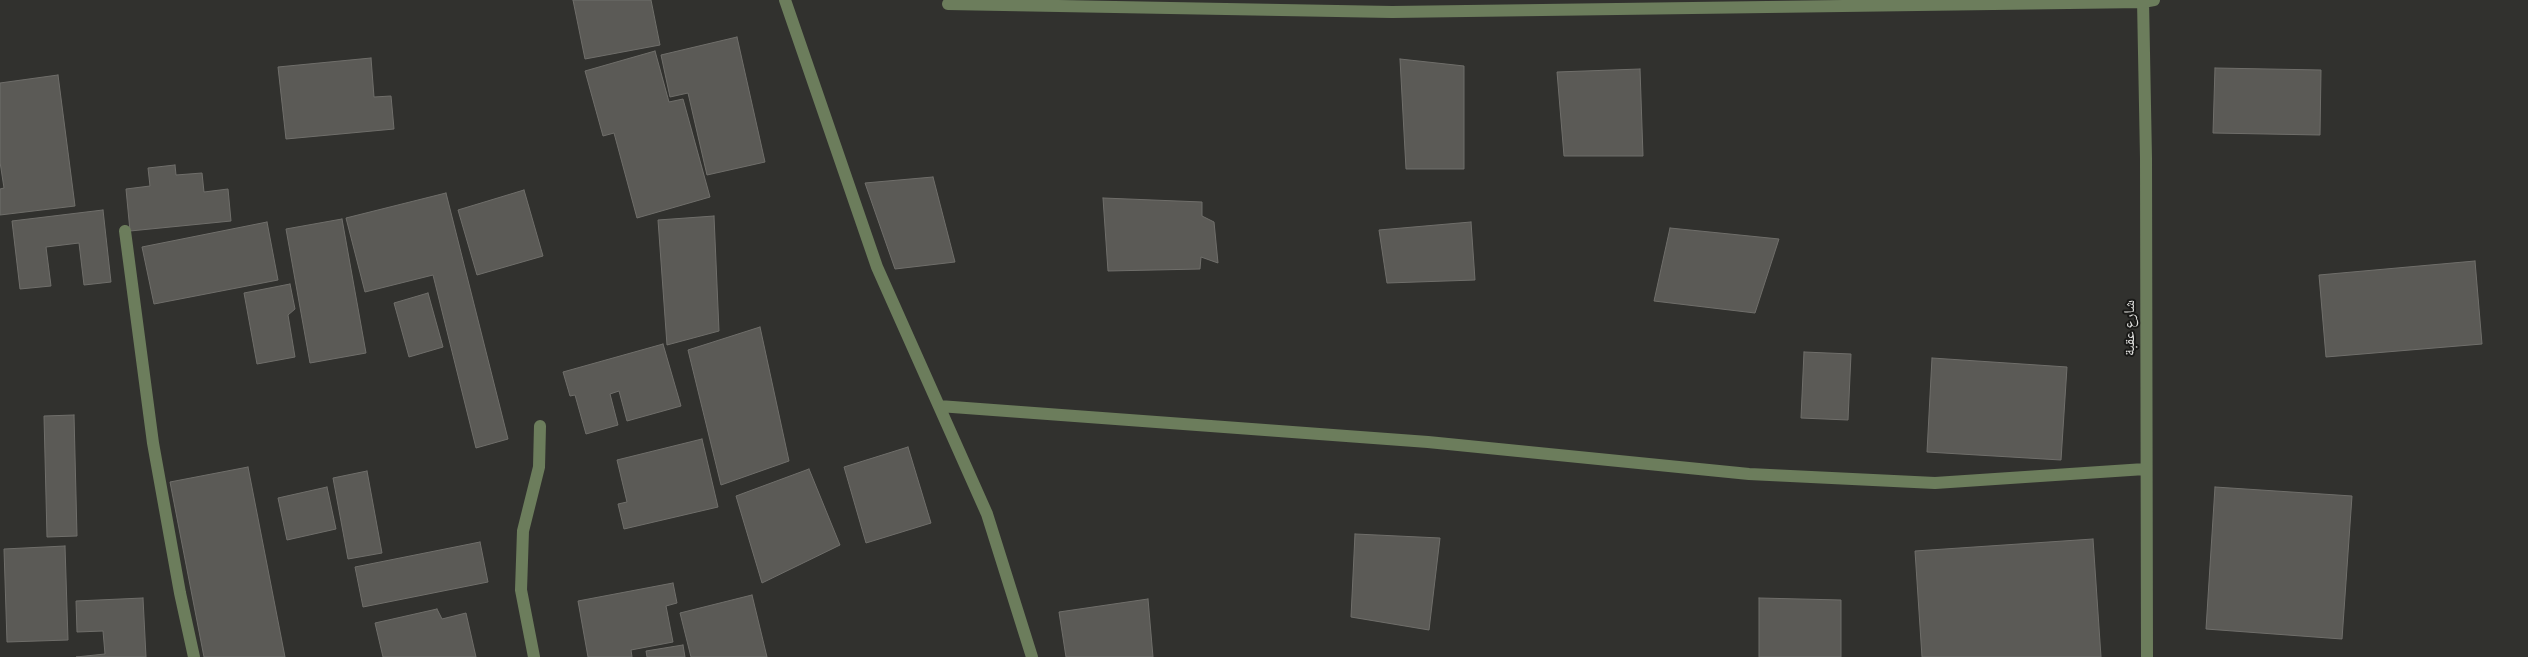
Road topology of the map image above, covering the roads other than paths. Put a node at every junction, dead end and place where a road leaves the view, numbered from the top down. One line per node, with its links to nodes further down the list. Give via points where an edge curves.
1 (785, 0): 5 (street, via 877,266)
2 (2147, 1): 3 (street, via 1392,12); 7 (street, شارع عقبة)
3 (948, 4)
4 (125, 231): 8 (street, via 153,443)
5 (938, 406): 7 (street, via 1428,442 1749,474 1935,483); 10 (street, via 987,514)
6 (540, 426): 9 (street, via 539,467 523,531 521,590)
7 (2145, 469): 11 (street, شارع عقبة)
8 (194, 657)
9 (534, 657)
10 (1032, 657)
11 (2147, 657)

